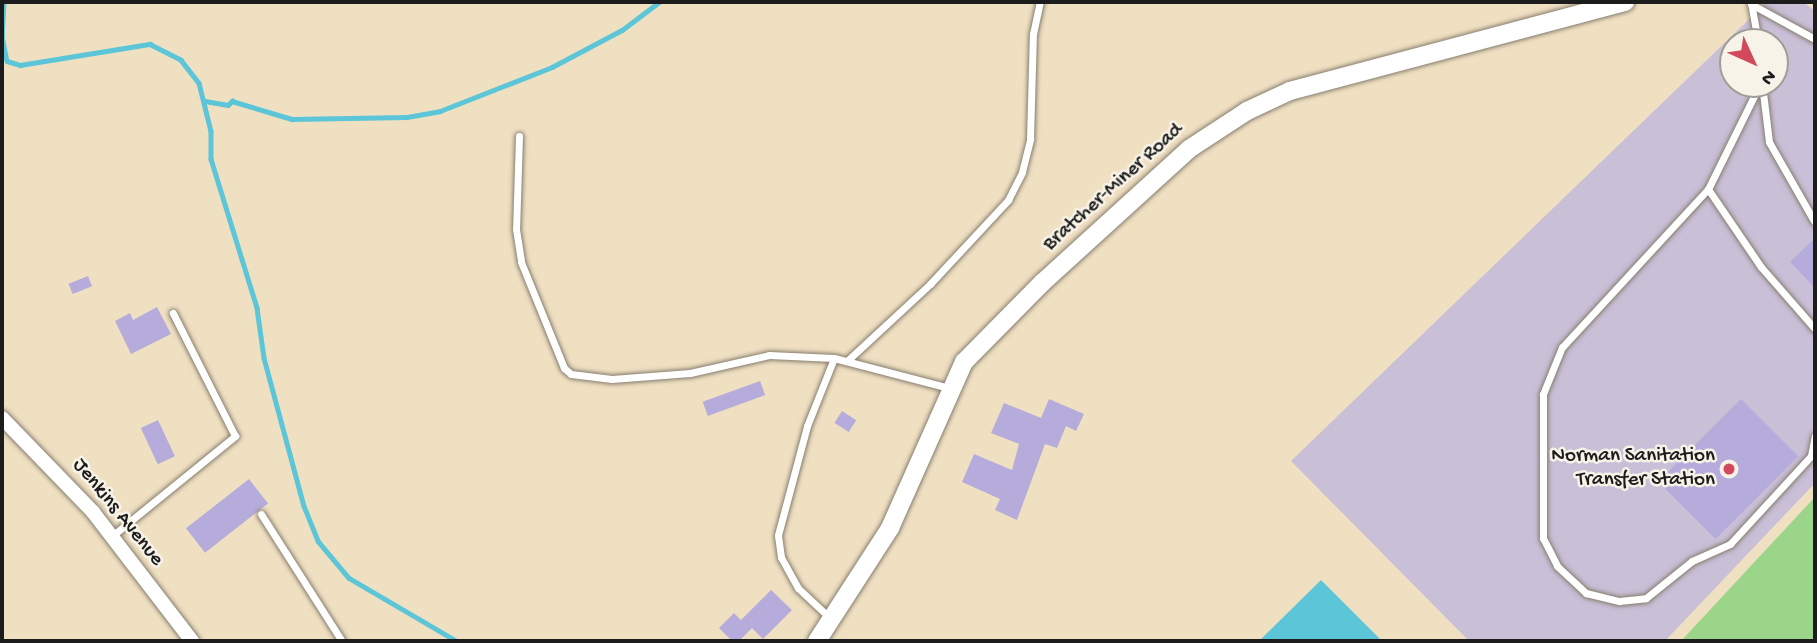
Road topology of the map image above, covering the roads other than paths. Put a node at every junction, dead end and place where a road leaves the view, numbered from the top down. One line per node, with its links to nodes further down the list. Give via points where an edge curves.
1 (1040, 2): 14 (lane, via 1033,34 1030,139 1022,173 1008,201 930,284)
2 (1625, 2): 15 (street, Bratcher-Miner Road, via 1346,74 1247,111 1189,149 1043,282 964,362)
3 (1751, 3): 4 (lane); 5 (lane)
4 (1755, 28)
5 (1815, 39)
6 (1754, 98): 9 (lane)
7 (1763, 98): 10 (lane, via 1769,142)
8 (519, 136): 13 (lane, via 516,229 521,262 564,368 571,374 612,379 690,373 769,355)
9 (1708, 189): 12 (lane, via 1761,267); 17 (lane, via 1562,347 1543,394 1543,538 1557,566 1586,593 1619,600 1646,598 1692,561 1730,544 1811,456)
10 (1814, 221)
11 (173, 313): 19 (lane, via 235,436)
12 (1815, 329)
13 (834, 358): 14 (lane); 20 (lane, via 807,426 778,535 781,557 798,588)
14 (848, 360): 15 (lane)
15 (949, 388): 20 (street, Bratcher-Miner Road, via 890,528)
16 (2, 418): 19 (street, Jenkins Avenue, via 45,458)
17 (1815, 436)
18 (261, 514): 22 (lane)
19 (112, 537): 21 (street, Jenkins Avenue)
20 (832, 620): 23 (street, Bratcher-Miner Road)
21 (192, 641)
22 (342, 641)
23 (817, 641)

